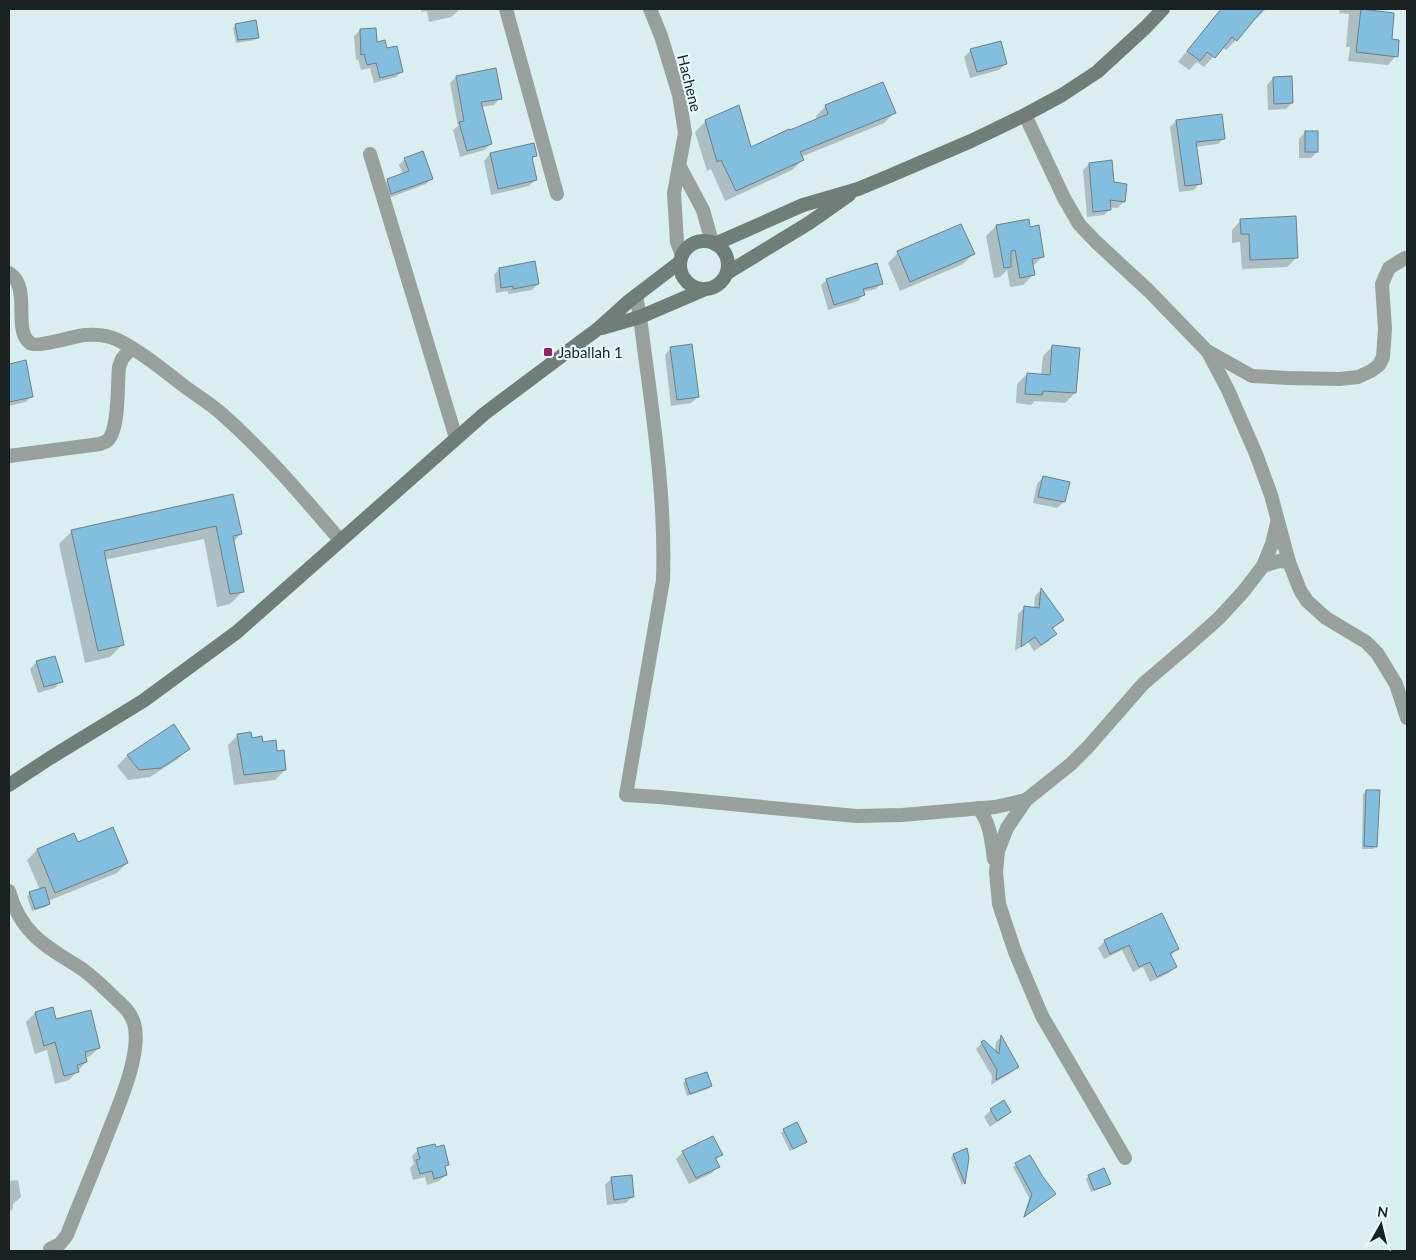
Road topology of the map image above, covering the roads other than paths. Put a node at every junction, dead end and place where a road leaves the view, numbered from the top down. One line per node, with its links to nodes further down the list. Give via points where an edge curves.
1 (506, 9): 8 (street)
2 (650, 9): 6 (street, Hachene, via 679,95 685,133)
3 (1163, 9): 4 (main road, via 1097,72)
4 (1025, 115): 7 (main road); 19 (street, via 1079,224)
5 (370, 154): 20 (street)
6 (680, 167): 9 (street, via 702,210); 10 (street, Hachene, via 674,193)
7 (858, 189): 9 (main road, via 803,205); 13 (main road)
8 (557, 194)
9 (714, 243): 10 (main road, via 694,243); 13 (main road, via 724,251)
10 (681, 258): 14 (main road, via 683,278 688,284); 15 (main road)
11 (1407, 258): 19 (street, via 1388,268 1382,284 1383,357 1371,372 1339,379 1252,376)
12 (9, 273): 18 (street, via 19,284 23,329 28,342 33,345 76,336 102,335)
13 (728, 273): 14 (main road, via 718,286)
14 (703, 290): 16 (main road)
15 (636, 296): 16 (street); 17 (main road)
16 (640, 317): 17 (main road); 30 (street, via 660,482 664,548 663,580 626,795 856,816)
17 (599, 328): 20 (main road)
18 (131, 348): 21 (street, via 119,366 115,425 108,440 100,444); 23 (street, via 152,360 242,432)
19 (1208, 352): 22 (street, via 1241,418)
20 (456, 438): 23 (main road)
21 (9, 456)
22 (1277, 519): 24 (street); 25 (street)
23 (340, 540): 28 (main road, via 237,632 202,658 143,701)
24 (1289, 562): 25 (street, via 1279,561); 26 (street, via 1307,601 1326,618 1366,642)
25 (1263, 566): 29 (street, via 1219,618 1144,684 1071,764)
26 (1402, 689): 27 (street)
27 (1407, 718)
28 (9, 785)
29 (1026, 800): 30 (street); 31 (street, via 1002,840)
30 (978, 808): 31 (street, via 990,830)
31 (996, 872): 33 (street, via 1002,916 1042,1016)
32 (9, 891): 34 (street, via 13,906 27,928 54,952 81,968 129,1012 136,1034 132,1063 94,1168 67,1235)
33 (1125, 1158)
34 (50, 1250)

